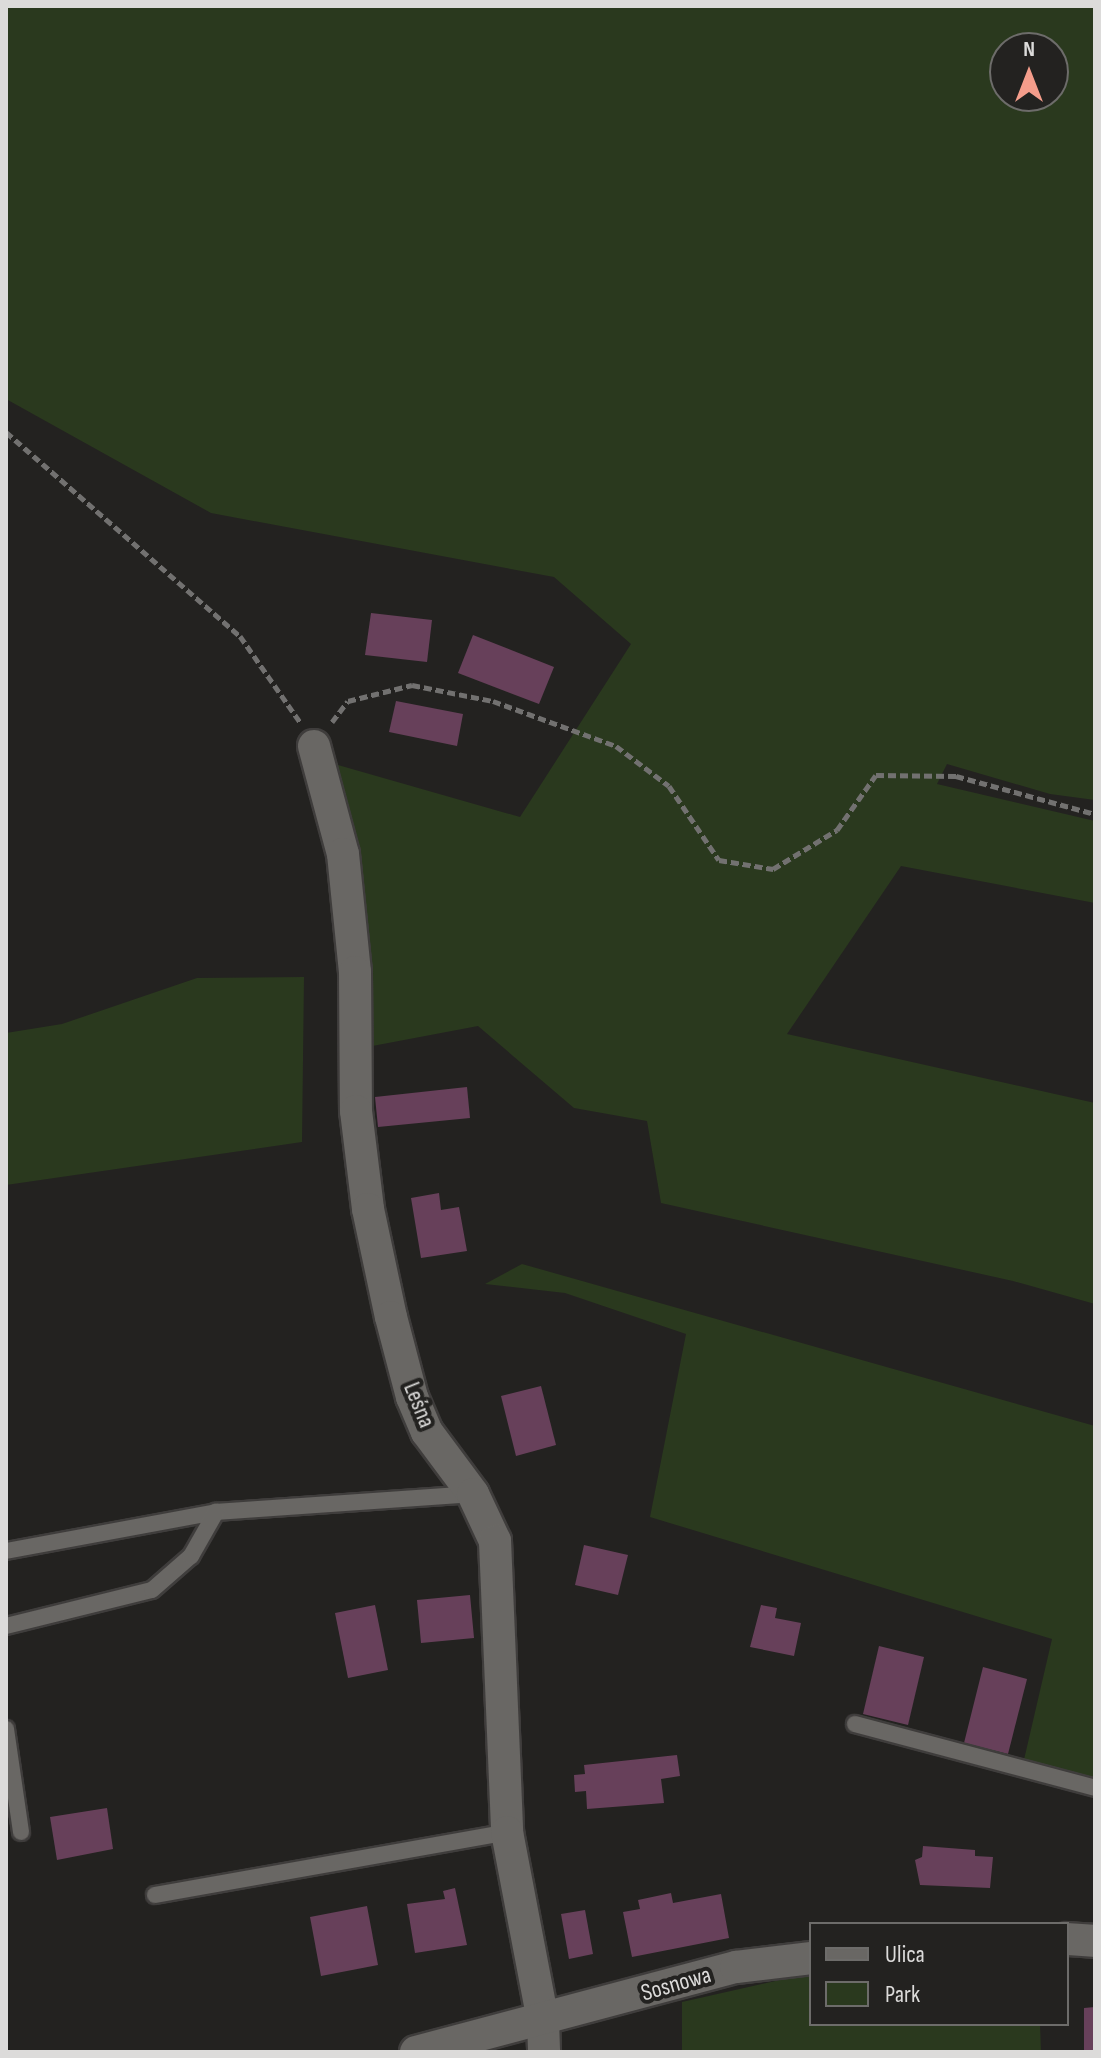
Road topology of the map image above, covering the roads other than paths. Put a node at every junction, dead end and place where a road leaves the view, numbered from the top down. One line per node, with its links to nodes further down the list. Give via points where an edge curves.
1 (314, 746): 2 (street, Leśna, via 343,854 359,1033 356,1111 368,1209 412,1397 427,1432)
2 (473, 1494): 3 (lane); 10 (street, Leśna, via 495,1541)
3 (216, 1512): 4 (lane); 5 (lane, via 191,1556 152,1590)
4 (6, 1551)
5 (6, 1626)
6 (855, 1724): 8 (lane)
7 (6, 1729): 9 (lane)
8 (1095, 1788)
9 (21, 1832)
10 (507, 1832): 11 (lane); 15 (street, Leśna)
11 (155, 1895)
12 (1069, 1939): 13 (street)
13 (1095, 1941)
14 (809, 1958): 15 (street, Sosnowa, via 736,1967)
15 (544, 2036): 16 (street, Sosnowa)
16 (416, 2052)

